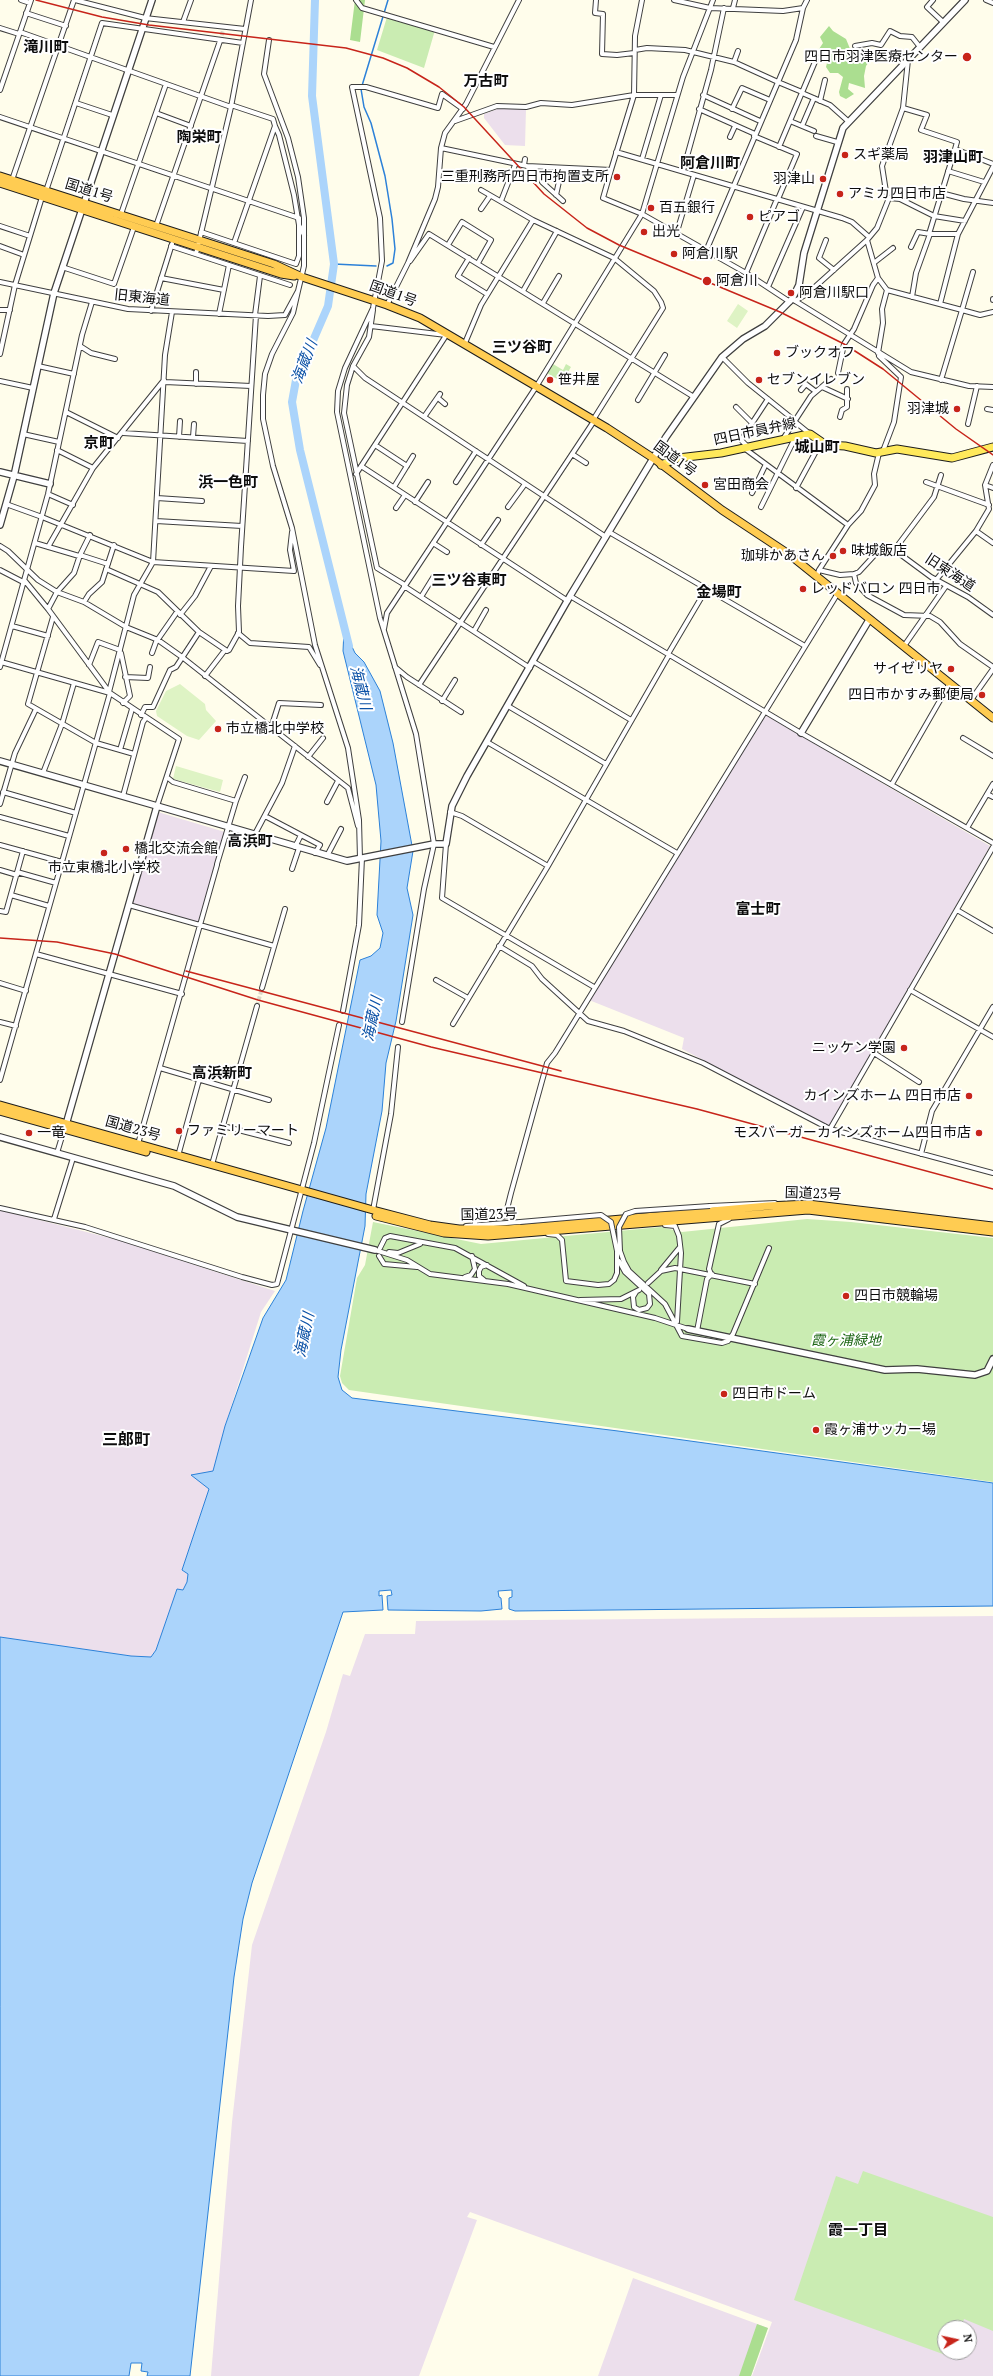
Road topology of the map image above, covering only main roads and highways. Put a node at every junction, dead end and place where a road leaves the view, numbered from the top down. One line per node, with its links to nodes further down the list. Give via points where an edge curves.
1 (0, 176): 3 (highway, 国道1号)
2 (0, 183): 3 (highway, 国道1号)
3 (44, 194): 4 (highway, 国道1号)
4 (82, 206): 5 (highway, 国道1号, via 172,243); 5 (highway, 国道1号, via 121,214 156,226)
5 (197, 247): 7 (highway, 国道1号, via 411,313 594,420)
6 (993, 447): 7 (main road, 四日市員弁線, via 952,458 897,449 881,452 821,442 810,434 746,448 678,458)
7 (662, 465): 8 (highway, 国道1号, via 818,573 869,620)
8 (993, 718)
9 (0, 1106): 11 (highway, 国道23号)
10 (0, 1111): 11 (highway, 国道23号)
11 (65, 1126): 12 (highway, 国道23号); 12 (highway, 国道23号, via 178,1154)
12 (303, 1192): 13 (highway, 国道23号)
13 (371, 1211): 14 (highway, 国道23号, via 459,1229 491,1230 808,1204); 15 (highway, 国道23号, via 428,1230 488,1236 770,1212 827,1211)
14 (993, 1226)
15 (993, 1232)

